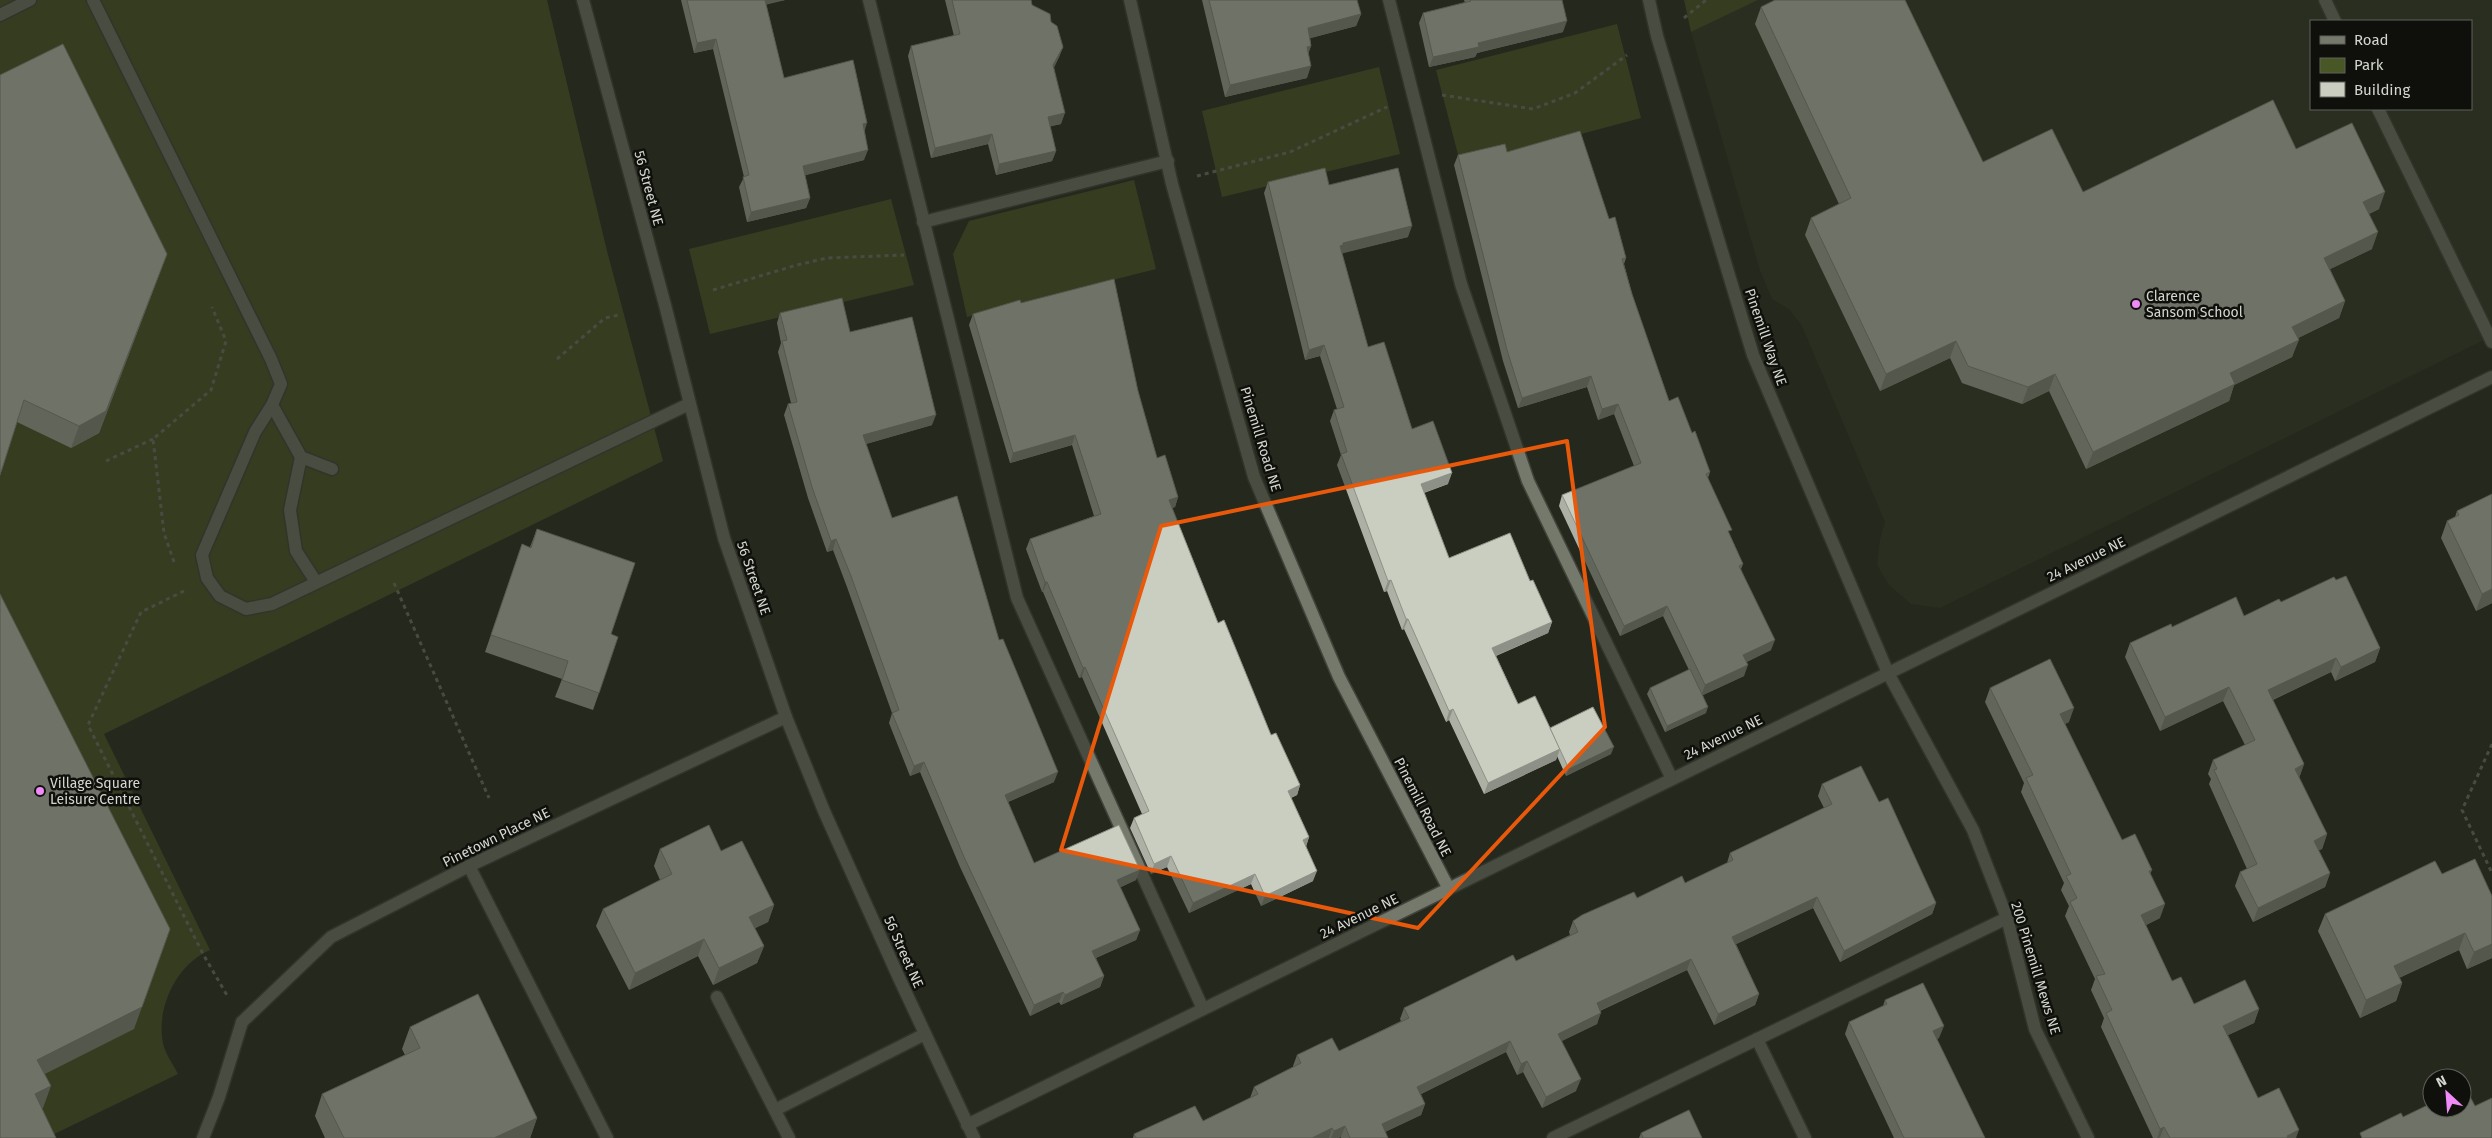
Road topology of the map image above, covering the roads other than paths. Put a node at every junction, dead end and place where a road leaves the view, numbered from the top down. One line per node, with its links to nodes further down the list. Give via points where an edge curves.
1 (30, 0): 9 (street)
2 (93, 0): 17 (street, via 271,359 281,384)
3 (583, 0): 16 (street, 56 Street NE)
4 (869, 0): 13 (street)
5 (1130, 0): 12 (street, Pinemill Road NE)
6 (1389, 0): 23 (street, via 1461,284 1528,481)
7 (1649, 0): 21 (street, Pinemill Way NE, via 1753,355)
8 (2325, 0): 10 (street)
9 (0, 15)
10 (2335, 20)
11 (2378, 110): 14 (street)
12 (1168, 161): 13 (street); 25 (street, Pinemill Road NE, via 1254,477 1339,677)
13 (924, 222): 28 (street, via 1017,598)
14 (2492, 342)
15 (2492, 378): 21 (street, 24 Avenue NE)
16 (690, 404): 20 (street); 22 (street, 56 Street NE, via 724,538)
17 (272, 405): 18 (street); 20 (street, via 255,432 202,554 207,578 220,596 246,609 272,604)
18 (301, 457): 19 (street); 20 (street, via 290,510 296,551)
19 (332, 469)
20 (316, 582)
21 (1888, 673): 23 (street, 24 Avenue NE); 26 (street, 200 Pinemill Mews NE, via 1973,830)
22 (786, 717): 24 (street, Pinetown Place NE); 29 (street, 56 Street NE, via 824,811)
23 (1672, 779): 25 (street, 24 Avenue NE)
24 (469, 866): 33 (street, Pinetown Place NE, via 331,937 242,1022); 34 (street)
25 (1448, 889): 28 (street, 24 Avenue NE)
26 (2007, 918): 30 (street); 39 (street, 200 Pinemill Mews NE, via 2035,1029)
27 (717, 997): 31 (street)
28 (1203, 1009): 32 (street, 24 Avenue NE)
29 (925, 1034): 31 (street); 32 (street, 56 Street NE)
30 (1757, 1039): 37 (street); 38 (street)
31 (775, 1110): 35 (street)
32 (967, 1125): 36 (street, 56 Street NE)
33 (203, 1138)
34 (607, 1138)
35 (789, 1138)
36 (974, 1138)
37 (1554, 1138)
38 (1805, 1138)
39 (2088, 1138)

